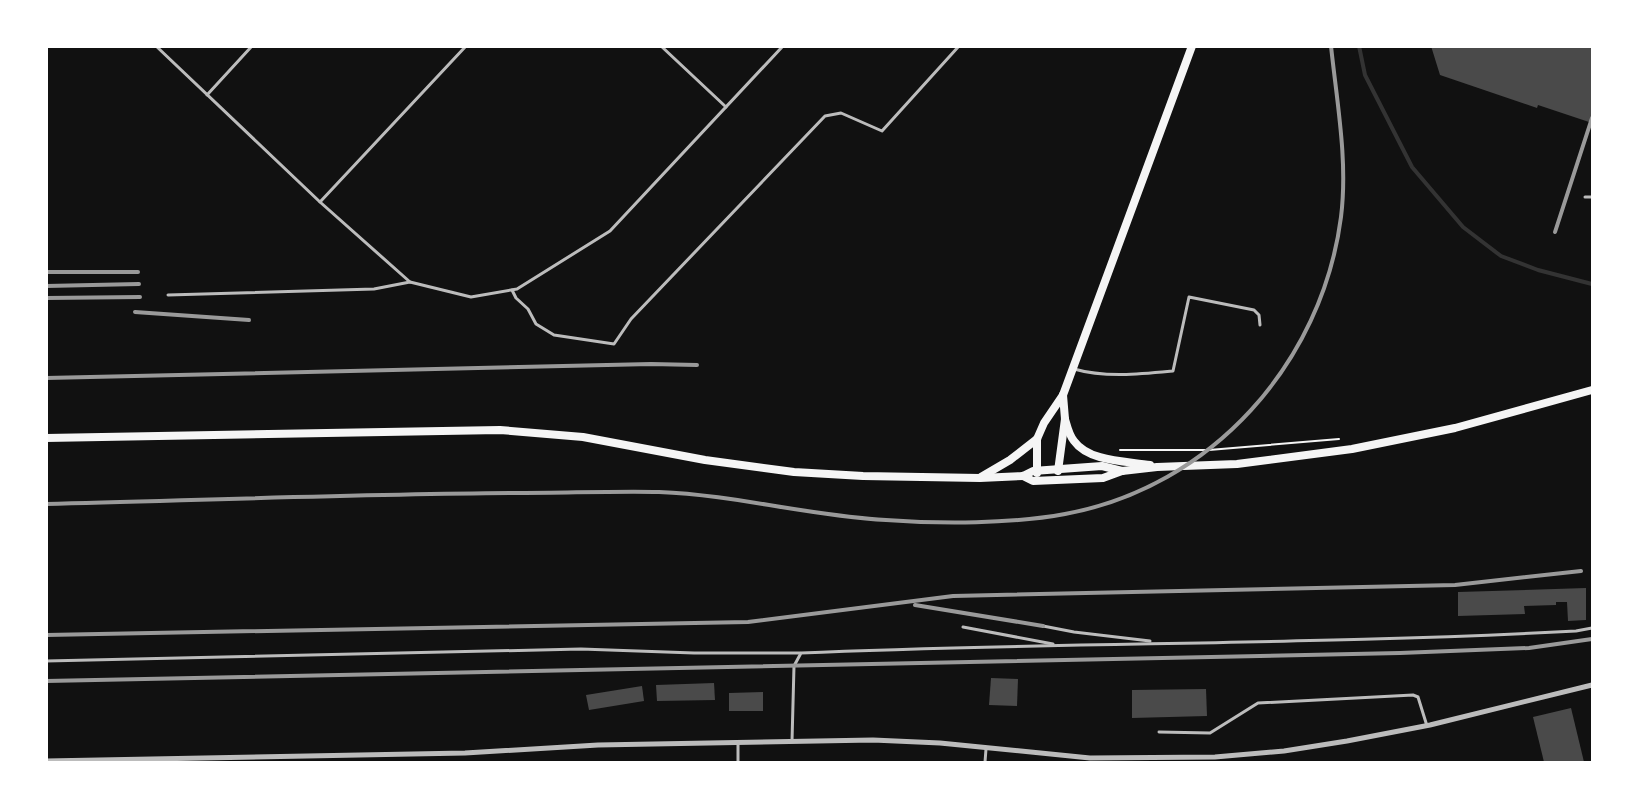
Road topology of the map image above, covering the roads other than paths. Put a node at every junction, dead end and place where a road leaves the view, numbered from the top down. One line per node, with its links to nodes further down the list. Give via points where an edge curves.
1 (156, 46): 8 (lane)
2 (252, 46): 8 (lane)
3 (466, 46): 12 (lane)
4 (661, 46): 9 (lane)
5 (783, 46): 9 (lane)
6 (959, 46): 14 (lane, via 882,131 841,113 825,116 631,319 614,344 554,335 536,324)
7 (1192, 46): 17 (main road)
8 (207, 95): 12 (lane)
9 (726, 107): 14 (lane, via 610,231)
10 (1585, 197): 11 (lane)
11 (1593, 197)
12 (320, 202): 13 (lane)
13 (410, 282): 14 (lane, via 471,297); 15 (lane, via 374,289)
14 (512, 290)
15 (168, 295)
16 (1260, 325): 17 (lane, via 1254,310 1189,297 1173,371 1110,373)
17 (1072, 369): 19 (main road)
18 (1593, 390): 23 (main road, via 1455,428 1352,449 1237,464)
19 (1063, 395): 20 (main road); 22 (main road)
20 (1065, 419): 23 (main road, via 1072,439 1085,451); 24 (main road)
21 (46, 438): 28 (main road, via 500,430 584,437 794,472)
22 (1036, 439): 25 (main road); 28 (main road)
23 (1157, 467): 26 (main road)
24 (1058, 469): 25 (main road); 26 (main road, via 1102,466); 29 (main road)
25 (1037, 470): 27 (main road); 30 (main road)
26 (1122, 471): 29 (main road, via 1103,478)
27 (1023, 476): 28 (main road); 30 (main road)
28 (980, 478)
29 (1058, 480): 30 (main road)
30 (1038, 481)
31 (963, 627): 35 (lane)
32 (1043, 627): 34 (lane)
33 (1593, 628): 34 (lane, via 1440,638)
34 (1161, 643): 35 (lane)
35 (1062, 645): 36 (lane)
36 (801, 653): 37 (lane, via 581,650); 41 (lane, via 794,666)
37 (46, 661)
38 (1593, 685): 39 (street)
39 (1427, 726): 40 (lane, via 1418,697 1413,695 1258,703 1210,733); 43 (street, via 1295,750 1215,757 1090,758)
40 (1158, 732)
41 (792, 741): 42 (street); 43 (street, via 883,740)
42 (738, 742): 44 (street); 47 (lane)
43 (986, 747): 48 (lane)
44 (409, 753): 45 (street); 46 (lane)
45 (46, 761)
46 (410, 762)
47 (738, 762)
48 (985, 762)

